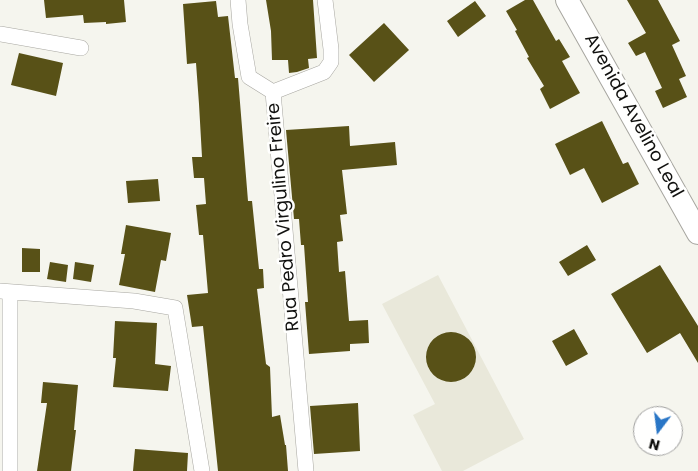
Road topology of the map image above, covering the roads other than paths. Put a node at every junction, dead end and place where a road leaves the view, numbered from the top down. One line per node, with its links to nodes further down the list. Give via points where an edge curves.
1 (238, 0): 6 (street, via 249,76)
2 (325, 0): 6 (street, Rua Pedro Virgulino Freire, via 331,62 324,72)
3 (568, 0): 7 (main road, Avenida Avelino Leal)
4 (0, 34): 5 (street)
5 (81, 48)
6 (273, 92): 11 (street, Rua Pedro Virgulino Freire)
7 (698, 233)
8 (5, 291): 9 (street); 10 (street, via 134,301 175,308)
9 (10, 471)
10 (202, 471)
11 (306, 471)

